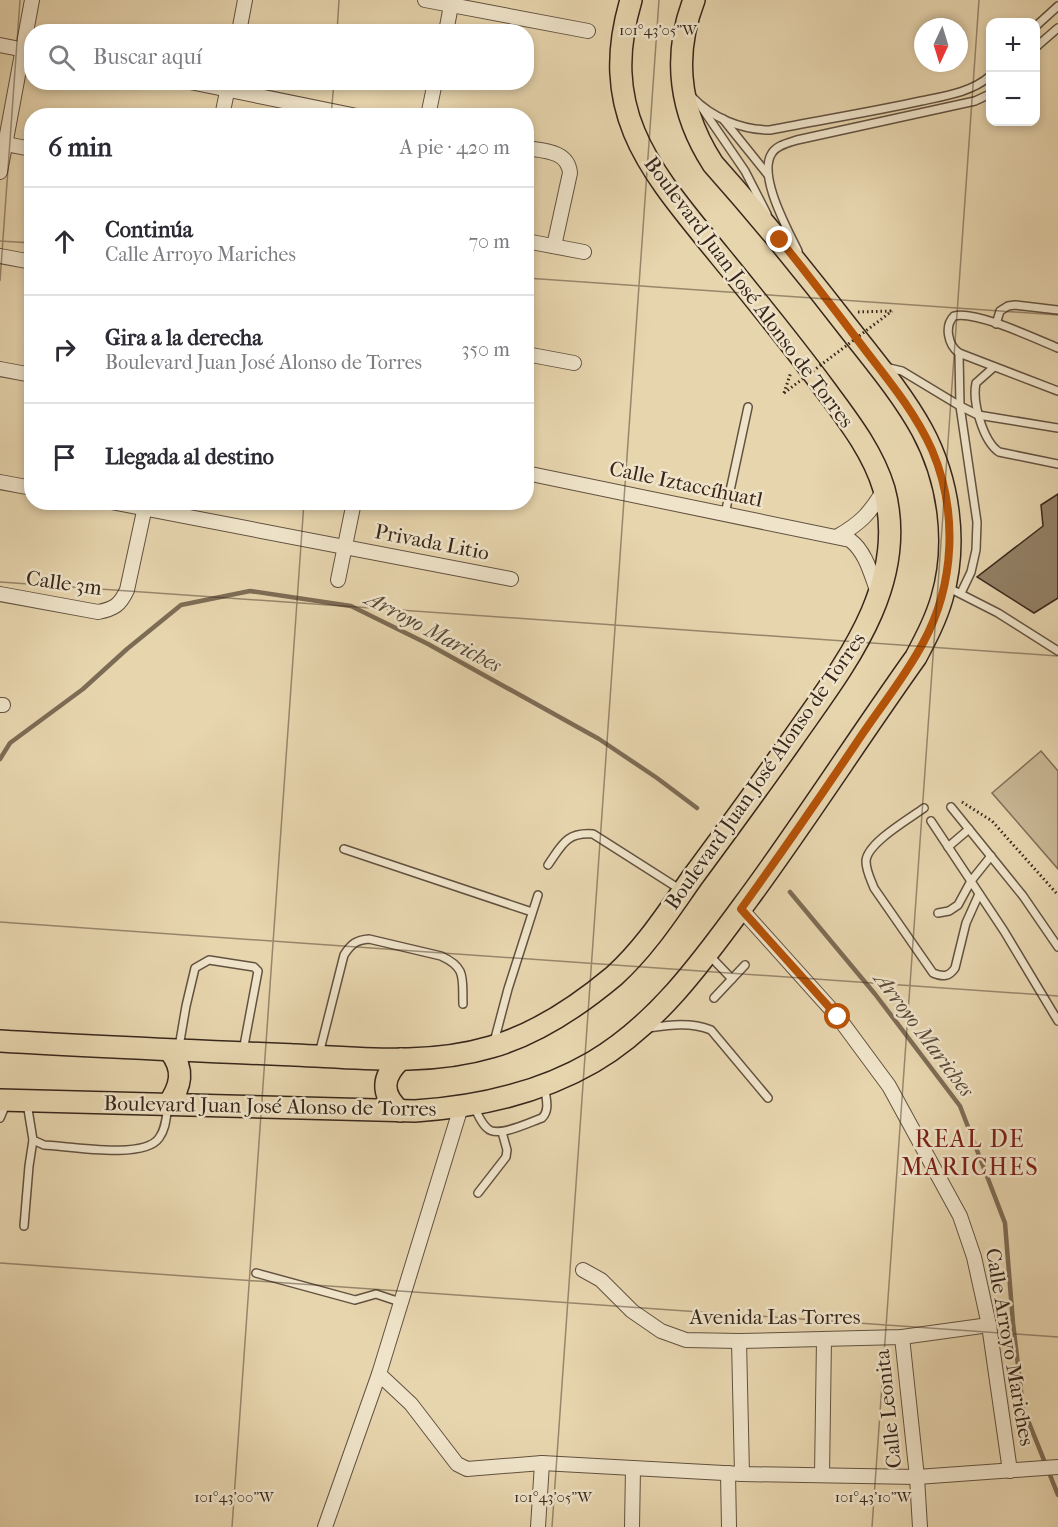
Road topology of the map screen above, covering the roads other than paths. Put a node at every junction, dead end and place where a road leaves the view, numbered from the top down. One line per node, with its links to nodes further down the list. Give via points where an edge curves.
1 (32, 0): 9 (street)
2 (245, 0): 10 (street)
3 (425, 0): 6 (street)
4 (631, 0): 60 (main road, Boulevard Juan José Alonso de Torres, via 620,65 631,124 646,159 843,414 864,445)
5 (694, 0): 19 (main road, Boulevard Juan José Alonso de Torres, via 682,48)
6 (452, 3): 11 (street); 13 (street)
7 (1058, 6): 8 (lane)
8 (1040, 22)
9 (30, 24)
10 (240, 24)
11 (448, 24)
12 (1058, 28): 14 (lane)
13 (588, 31)
14 (1040, 43)
15 (0, 45): 16 (street)
16 (24, 50)
17 (24, 62): 29 (street)
18 (986, 79): 28 (lane, via 954,94 770,130 746,128)
19 (682, 87): 24 (lane); 34 (main road, Boulevard Juan José Alonso de Torres, via 690,120 713,164)
20 (227, 90): 25 (street)
21 (245, 90): 26 (street)
22 (433, 90): 27 (street)
23 (986, 96): 33 (lane, via 788,143 770,155)
24 (701, 107): 28 (lane); 34 (lane, via 745,171)
25 (224, 108)
26 (323, 108)
27 (430, 108)
28 (722, 118): 33 (lane)
29 (2, 143): 30 (street); 32 (street)
30 (24, 147)
31 (534, 150): 36 (street, via 557,154 567,162 570,173)
32 (0, 172)
33 (768, 176): 40 (lane)
34 (780, 240): 40 (main road, Boulevard Juan José Alonso de Torres)
35 (534, 242): 36 (street)
36 (554, 246): 37 (street)
37 (584, 252)
38 (0, 256): 39 (street)
39 (24, 260)
40 (812, 279): 47 (main road, Boulevard Juan José Alonso de Torres)
41 (1058, 310): 42 (lane, via 1008,306 1000,311)
42 (996, 324): 43 (lane); 44 (lane, via 954,316 949,321 949,340)
43 (1058, 348)
44 (959, 353): 48 (lane); 52 (lane)
45 (534, 356): 46 (street)
46 (574, 363)
47 (878, 366): 52 (lane, via 902,371); 69 (main road, Boulevard Juan José Alonso de Torres, via 917,421 939,469 950,532)
48 (994, 367): 51 (lane); 54 (lane, via 976,383)
49 (0, 369): 50 (street)
50 (24, 374)
51 (1058, 391)
52 (960, 406): 54 (lane); 69 (lane, via 977,522 976,550 971,572)
53 (748, 407): 64 (lane)
54 (978, 415): 55 (lane); 56 (lane, via 990,443 999,452)
55 (1058, 428)
56 (1058, 464)
57 (534, 475): 64 (street, Calle Iztaccíhuatl)
58 (0, 483): 59 (street)
59 (24, 487)
60 (884, 490): 65 (street, via 858,525); 71 (main road, Boulevard Juan José Alonso de Torres, via 890,535)
61 (144, 510): 70 (street, Calle 3m, via 127,590 121,603 111,610 98,612)
62 (169, 510): 66 (street, Privada Litio)
63 (352, 510): 66 (street)
64 (725, 514): 65 (street, Calle Iztaccíhuatl)
65 (838, 536): 71 (street, Calle Iztaccíhuatl, via 850,540 862,553)
66 (344, 547): 67 (street, Privada Litio); 68 (street)
67 (511, 579)
68 (338, 580)
69 (953, 589): 72 (lane); 85 (main road, Boulevard Juan José Alonso de Torres, via 942,599 915,657)
70 (0, 594)
71 (879, 595): 82 (main road, Boulevard Juan José Alonso de Torres, via 852,653)
72 (1058, 651)
73 (951, 807): 76 (lane)
74 (924, 808): 83 (lane, via 872,846 866,860 874,888 933,973 946,976 955,968 966,923)
75 (931, 821): 77 (lane)
76 (969, 829): 77 (lane); 79 (lane)
77 (948, 847): 81 (lane)
78 (344, 849): 86 (lane)
79 (991, 856): 81 (lane); 88 (lane)
80 (548, 865): 82 (lane, via 568,838 579,833 593,834)
81 (971, 881): 83 (lane); 87 (lane, via 954,909)
82 (683, 891): 97 (main road, Boulevard Juan José Alonso de Torres, via 618,972 582,1002 539,1028)
83 (979, 894): 94 (lane)
84 (538, 895): 86 (lane)
85 (741, 909): 89 (main road, Boulevard Juan José Alonso de Torres); 115 (street, Calle Arroyo Mariches, via 838,1017 889,1086 960,1216)
86 (532, 912): 97 (lane)
87 (938, 913)
88 (1058, 947)
89 (708, 954): 91 (lane); 95 (main road, Boulevard Juan José Alonso de Torres)
90 (745, 965): 91 (lane)
91 (732, 979): 92 (lane)
92 (714, 998)
93 (463, 1004): 100 (lane, via 462,977 452,961 360,940 344,955)
94 (1058, 1021)
95 (638, 1029): 102 (main road, Boulevard Juan José Alonso de Torres, via 594,1062); 103 (lane, via 679,1024 711,1030)
96 (0, 1041): 98 (main road, Boulevard Juan José Alonso de Torres)
97 (492, 1047): 101 (main road, Boulevard Juan José Alonso de Torres, via 446,1057)
98 (175, 1051): 99 (main road, Boulevard Juan José Alonso de Torres); 99 (lane, via 195,968 209,960 254,967 258,971); 105 (main road, via 181,1079)
99 (242, 1053): 100 (main road, Boulevard Juan José Alonso de Torres)
100 (319, 1056): 101 (main road, Boulevard Juan José Alonso de Torres)
101 (401, 1059): 107 (main road, via 386,1082 389,1100)
102 (545, 1085): 106 (main road, Boulevard Juan José Alonso de Torres); 108 (lane, via 546,1113 542,1118)
103 (768, 1098)
104 (8, 1105): 105 (main road, Boulevard Juan José Alonso de Torres); 109 (lane)
105 (168, 1105): 107 (main road, Boulevard Juan José Alonso de Torres); 109 (lane, via 164,1130 158,1140 132,1151 44,1145)
106 (466, 1106): 107 (main road, Boulevard Juan José Alonso de Torres); 108 (lane, via 487,1128 494,1133); 114 (street)
107 (400, 1111)
108 (502, 1132): 110 (lane, via 506,1156)
109 (33, 1140): 111 (lane)
110 (478, 1193)
111 (24, 1226)
112 (583, 1270): 118 (street, Avenida Las Torres, via 601,1280 632,1311 661,1331 686,1340)
113 (256, 1273): 114 (lane, via 355,1300 376,1294)
114 (400, 1302): 119 (street)
115 (989, 1325): 116 (street, Avenida Las Torres); 123 (street, Calle Arroyo Mariches)
116 (902, 1336): 117 (street, Avenida Las Torres); 126 (street, Calle Leonita)
117 (824, 1339): 118 (street, Avenida Las Torres); 125 (street)
118 (739, 1341): 124 (street)
119 (379, 1374): 120 (street, via 411,1404 461,1467); 127 (street)
120 (542, 1463): 122 (street); 128 (street)
121 (1058, 1467): 123 (street)
122 (633, 1469): 124 (street); 129 (street)
123 (1010, 1471): 126 (street)
124 (735, 1474): 125 (street); 130 (street)
125 (822, 1475): 126 (street)
126 (917, 1477): 131 (street, Calle Leonita)
127 (326, 1527)
128 (538, 1527)
129 (632, 1527)
130 (729, 1527)
131 (920, 1527)

